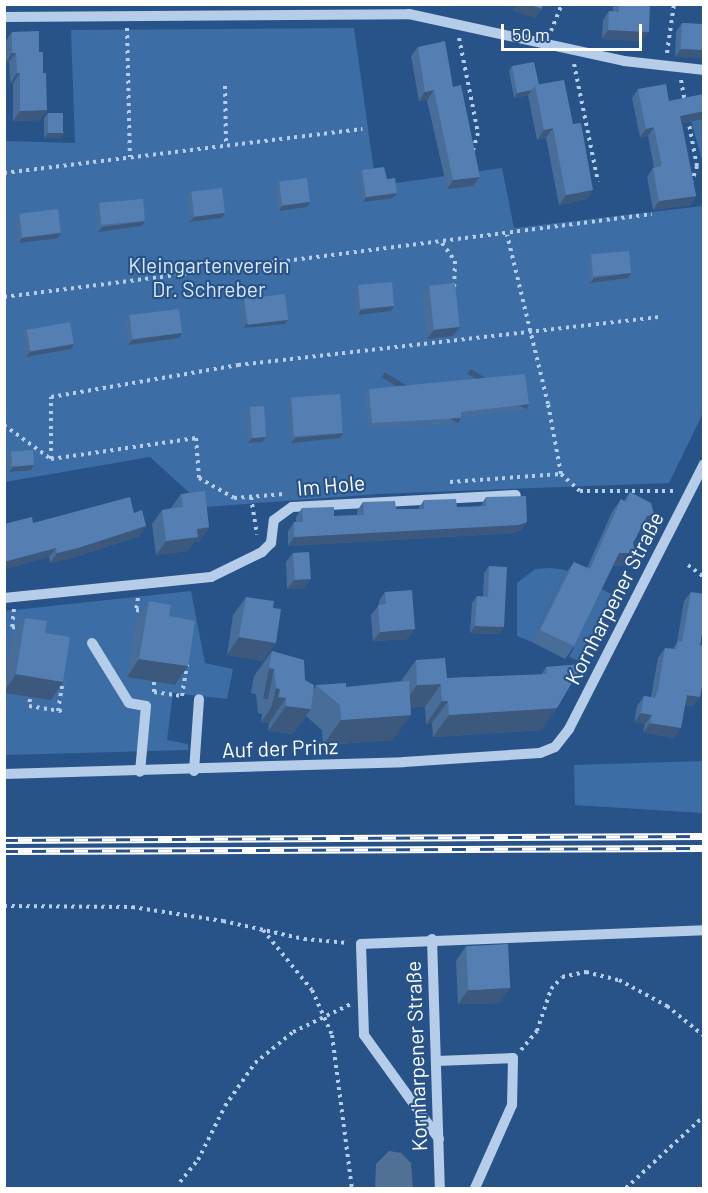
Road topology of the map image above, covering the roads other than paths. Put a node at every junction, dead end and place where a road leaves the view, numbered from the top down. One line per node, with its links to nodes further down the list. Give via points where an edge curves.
1 (4, 16): 2 (street, via 409,14 571,51)
2 (704, 70)
3 (704, 464): 8 (street, Kornharpener Straße, via 569,729)
4 (516, 495): 5 (street, Im Hole, via 292,507 274,520 271,543 262,552 211,577)
5 (4, 598)
6 (92, 644): 10 (street, via 129,703 146,706)
7 (200, 699): 9 (street)
8 (555, 747): 9 (street, Auf der Prinz, via 540,753)
9 (194, 771): 10 (street, Auf der Prinz)
10 (140, 772): 11 (street, Auf der Prinz)
11 (4, 774)
12 (704, 930): 13 (street, Kornharpener Straße)
13 (432, 939): 14 (street, Kornharpener Straße); 15 (street, via 361,944 362,998 364,1035)
14 (436, 1061): 15 (street, Kornharpener Straße); 17 (street, via 513,1058 512,1106)
15 (438, 1139): 16 (street, Kornharpener Straße)
16 (440, 1188)
17 (475, 1188)

